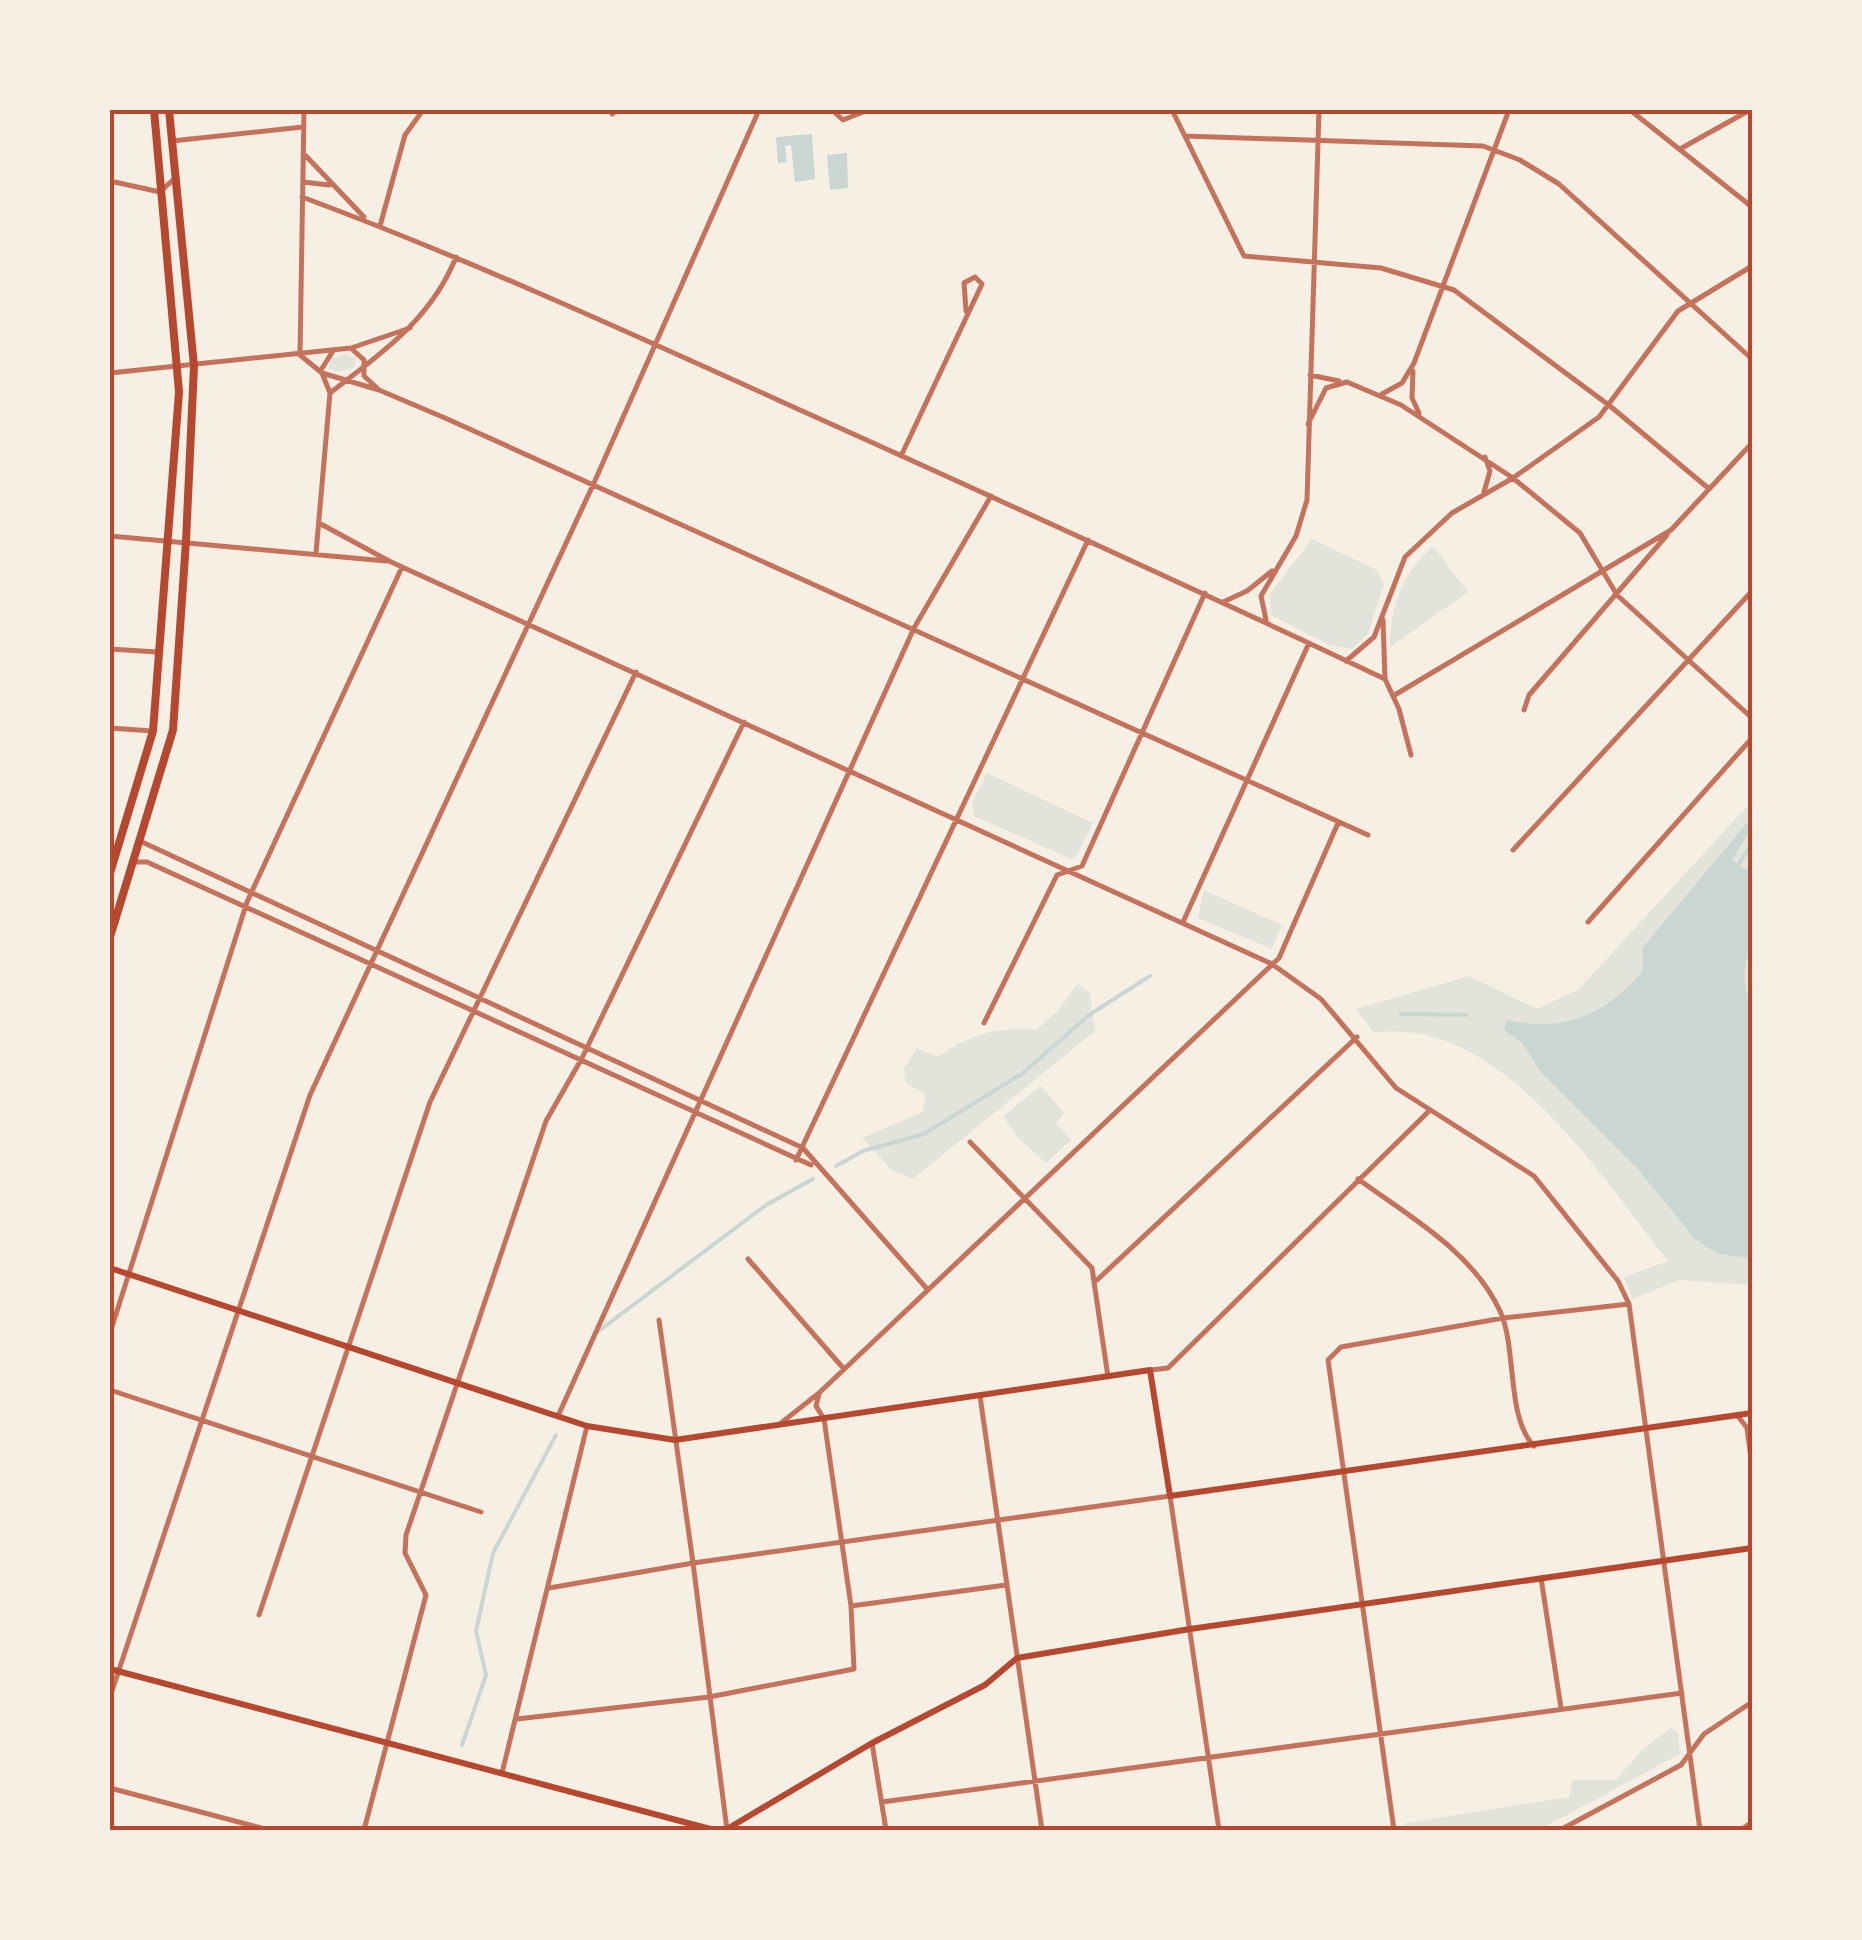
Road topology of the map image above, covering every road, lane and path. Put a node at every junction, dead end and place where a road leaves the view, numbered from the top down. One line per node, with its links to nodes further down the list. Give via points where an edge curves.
1 (154, 110): 24 (main road)
2 (169, 110): 15 (main road)
3 (304, 110): 13 (street)
4 (423, 110): 28 (street, via 405,135)
5 (758, 110): 37 (street)
6 (832, 110): 7 (street, via 843,120)
7 (868, 110)
8 (1172, 110): 14 (street)
9 (1319, 110): 16 (street)
10 (1509, 110): 18 (street)
11 (1630, 110): 17 (street)
12 (1750, 110): 17 (street)
13 (304, 127): 15 (street); 19 (street)
14 (1184, 136): 16 (street); 30 (street, via 1236,248 1256,260)
15 (172, 141): 20 (main road)
16 (1318, 143): 18 (street); 30 (street)
17 (1680, 148): 26 (street)
18 (1494, 149): 32 (street); 33 (street, via 1558,184)
19 (304, 153): 22 (street); 23 (street)
20 (175, 175): 24 (street); 44 (main road)
21 (110, 182): 24 (street)
22 (303, 182): 23 (street); 25 (street)
23 (331, 186): 27 (street)
24 (160, 192): 45 (main road)
25 (302, 197): 27 (street); 36 (street)
26 (1752, 207)
27 (370, 222): 28 (street)
28 (380, 226): 29 (street)
29 (456, 257): 35 (street, via 434,302); 37 (street)
30 (1313, 262): 32 (street, via 1381,268); 49 (street)
31 (1752, 266): 33 (street)
32 (1443, 286): 43 (street); 55 (street)
33 (1687, 304): 42 (street); 55 (street)
34 (966, 310): 34 (street, via 982,284 975,276 964,283); 59 (street)
35 (410, 328): 38 (street); 46 (street)
36 (300, 333): 40 (street); 41 (street)
37 (655, 345): 59 (street); 62 (street)
38 (351, 348): 39 (street); 46 (street, via 362,357)
39 (334, 350): 40 (street); 48 (street, via 323,360)
40 (314, 353): 41 (street)
41 (300, 355): 44 (street); 48 (street)
42 (1752, 359)
43 (1414, 363): 54 (street, via 1394,391); 56 (street, via 1412,398)
44 (194, 366): 45 (street); 71 (main road)
45 (179, 368): 47 (street); 69 (main road)
46 (362, 370): 50 (street); 52 (street)
47 (110, 373)
48 (322, 373): 50 (street); 53 (street)
49 (1310, 375): 51 (street); 57 (street)
50 (345, 381): 52 (street); 53 (street)
51 (1346, 382): 54 (street); 57 (street, via 1326,388)
52 (379, 390): 62 (street)
53 (330, 393): 66 (street)
54 (1380, 394): 56 (street)
55 (1610, 406): 61 (street); 63 (street)
56 (1421, 415): 60 (street)
57 (1308, 424): 75 (street, via 1305,509)
58 (1752, 443): 63 (street)
59 (901, 456): 65 (street)
60 (1486, 456): 61 (street); 64 (street)
61 (1514, 478): 64 (street); 76 (street, via 1580,533)
62 (593, 485): 83 (street); 84 (street)
63 (1708, 488): 67 (street)
64 (1484, 492): 81 (street, via 1405,556)
65 (990, 496): 70 (street); 84 (street)
66 (319, 523): 72 (street); 73 (street)
67 (1671, 530): 76 (street); 79 (street)
68 (110, 536): 69 (street)
69 (166, 540): 71 (street); 87 (main road)
70 (1088, 540): 78 (street); 91 (street)
71 (186, 542): 72 (street); 107 (main road, via 173,730)
72 (316, 553): 73 (street)
73 (388, 561): 74 (street)
74 (402, 567): 83 (street); 113 (street)
75 (1275, 569): 80 (street); 82 (street, via 1262,596)
76 (1602, 569): 79 (street); 93 (street)
77 (1752, 591): 88 (street)
78 (1205, 593): 80 (street); 99 (street)
79 (1616, 596): 88 (street); 94 (street, via 1529,695)
80 (1223, 602): 82 (street)
81 (1382, 617): 89 (street, via 1374,637); 92 (street)
82 (1268, 623): 85 (street)
83 (528, 624): 90 (street); 118 (street)
84 (914, 628): 91 (street); 102 (street)
85 (1309, 643): 89 (street); 103 (street)
86 (110, 649): 87 (street)
87 (157, 652): 98 (main road)
88 (1688, 660): 95 (street); 109 (street)
89 (1346, 661): 92 (street)
90 (636, 672): 96 (street); 121 (street)
91 (1024, 677): 99 (street); 104 (street)
92 (1384, 680): 93 (street)
93 (1392, 696): 101 (street)
94 (1524, 710)
95 (1752, 718)
96 (744, 722): 102 (street); 125 (street)
97 (110, 728): 98 (street)
98 (152, 731): 108 (main road)
99 (1142, 731): 103 (street); 111 (street, via 1082,866)
100 (1752, 738): 116 (street)
101 (1411, 754)
102 (850, 771): 104 (street); 127 (street)
103 (1248, 779): 105 (street); 115 (street)
104 (956, 820): 111 (street); 131 (street)
105 (1339, 822): 106 (street); 120 (street)
106 (1368, 835)
107 (142, 842): 110 (main road); 113 (street)
108 (114, 849): 112 (main road)
109 (1513, 850)
110 (135, 862): 114 (street); 117 (main road)
111 (1068, 871): 115 (street); 123 (street, via 1057,875)
112 (110, 874)
113 (251, 893): 114 (street); 118 (street)
114 (246, 906): 119 (street); 138 (street)
115 (1183, 922): 120 (street)
116 (1588, 922)
117 (110, 937)
118 (377, 952): 119 (street); 121 (street)
119 (372, 964): 122 (street); 142 (street, via 310,1096)
120 (1272, 964): 124 (street, via 1321,999); 135 (street)
121 (479, 999): 122 (street); 125 (street)
122 (472, 1012): 126 (street); 146 (street, via 430,1102)
123 (984, 1023)
124 (1357, 1037): 128 (street, via 1396,1088); 139 (street)
125 (587, 1048): 126 (street); 127 (street)
126 (580, 1061): 129 (street); 150 (street, via 546,1121)
127 (700, 1100): 129 (street); 131 (street)
128 (1428, 1112): 134 (street); 141 (street, via 1534,1176)
129 (693, 1114): 132 (street); 156 (street)
130 (970, 1142): 135 (street)
131 (803, 1148): 132 (street); 133 (street)
132 (796, 1160): 133 (street)
133 (814, 1166): 140 (street)
134 (1358, 1179): 143 (street, via 1452,1247); 148 (street, via 1168,1368)
135 (1024, 1198): 139 (street); 140 (street)
136 (748, 1258): 147 (street)
137 (110, 1268): 138 (main road)
138 (129, 1274): 142 (main road); 145 (street)
139 (1097, 1280): 149 (street)
140 (928, 1290): 147 (street)
141 (1629, 1304): 143 (street); 161 (street)
142 (240, 1311): 146 (main road); 158 (street)
143 (1502, 1318): 163 (street, via 1522,1426); 166 (street, via 1341,1347 1331,1355 1326,1367)
144 (658, 1320): 162 (street)
145 (110, 1333)
146 (348, 1348): 150 (main road); 164 (street)
147 (844, 1369): 152 (street)
148 (1150, 1370): 149 (main road); 168 (main road)
149 (1108, 1377): 153 (main road)
150 (456, 1383): 156 (main road); 167 (street)
151 (110, 1390): 158 (street)
152 (820, 1393): 157 (street, via 816,1406); 159 (street)
153 (980, 1396): 157 (main road); 170 (street)
154 (1752, 1412): 155 (main road)
155 (1737, 1414): 161 (main road); 165 (street, via 1747,1428)
156 (558, 1417): 160 (main road)
157 (824, 1419): 159 (main road); 171 (street)
158 (203, 1420): 164 (street); 183 (street)
159 (778, 1425): 162 (main road)
160 (587, 1426): 162 (main road); 177 (street)
161 (1649, 1428): 163 (main road); 173 (street)
162 (675, 1440): 174 (street)
163 (1535, 1446): 166 (main road)
164 (312, 1456): 167 (street); 180 (street)
165 (1752, 1467)
166 (1344, 1471): 168 (main road); 178 (street)
167 (419, 1492): 169 (street); 192 (street, via 405,1553 423,1582 424,1604)
168 (1170, 1496): 170 (street); 181 (street)
169 (481, 1512)
170 (997, 1521): 171 (street); 176 (street)
171 (842, 1542): 174 (street); 179 (street)
172 (1752, 1548): 173 (main road)
173 (1666, 1560): 175 (main road); 184 (street)
174 (693, 1563): 177 (street); 186 (street)
175 (1541, 1578): 178 (main road); 188 (street)
176 (1006, 1585): 179 (street); 182 (street)
177 (549, 1588): 189 (street)
178 (1362, 1604): 181 (main road); 190 (street)
179 (851, 1606): 186 (street, via 854,1669)
180 (259, 1615)
181 (1190, 1629): 182 (main road); 194 (street)
182 (1017, 1658): 191 (main road, via 985,1685); 196 (street)
183 (114, 1670): 185 (street); 192 (main road)
184 (1682, 1693): 188 (street); 193 (street)
185 (110, 1697)
186 (709, 1698): 189 (street); 200 (street)
187 (1752, 1702): 193 (street, via 1704,1734)
188 (1561, 1708): 190 (street)
189 (516, 1719): 195 (street)
190 (1382, 1732): 194 (street); 206 (street)
191 (872, 1742): 198 (street); 200 (main road)
192 (386, 1744): 195 (main road); 202 (street)
193 (1690, 1752): 207 (street, via 1681,1765); 208 (street)
194 (1209, 1758): 196 (street); 205 (street)
195 (502, 1775): 200 (main road)
196 (1034, 1782): 198 (street); 204 (street)
197 (110, 1788): 201 (street)
198 (882, 1802): 203 (street)
199 (1752, 1822): 209 (street)
200 (727, 1829)
201 (269, 1830)
202 (364, 1830)
203 (886, 1830)
204 (1042, 1830)
205 (1218, 1830)
206 (1394, 1830)
207 (1560, 1830)
208 (1700, 1830)
209 (1741, 1830)

